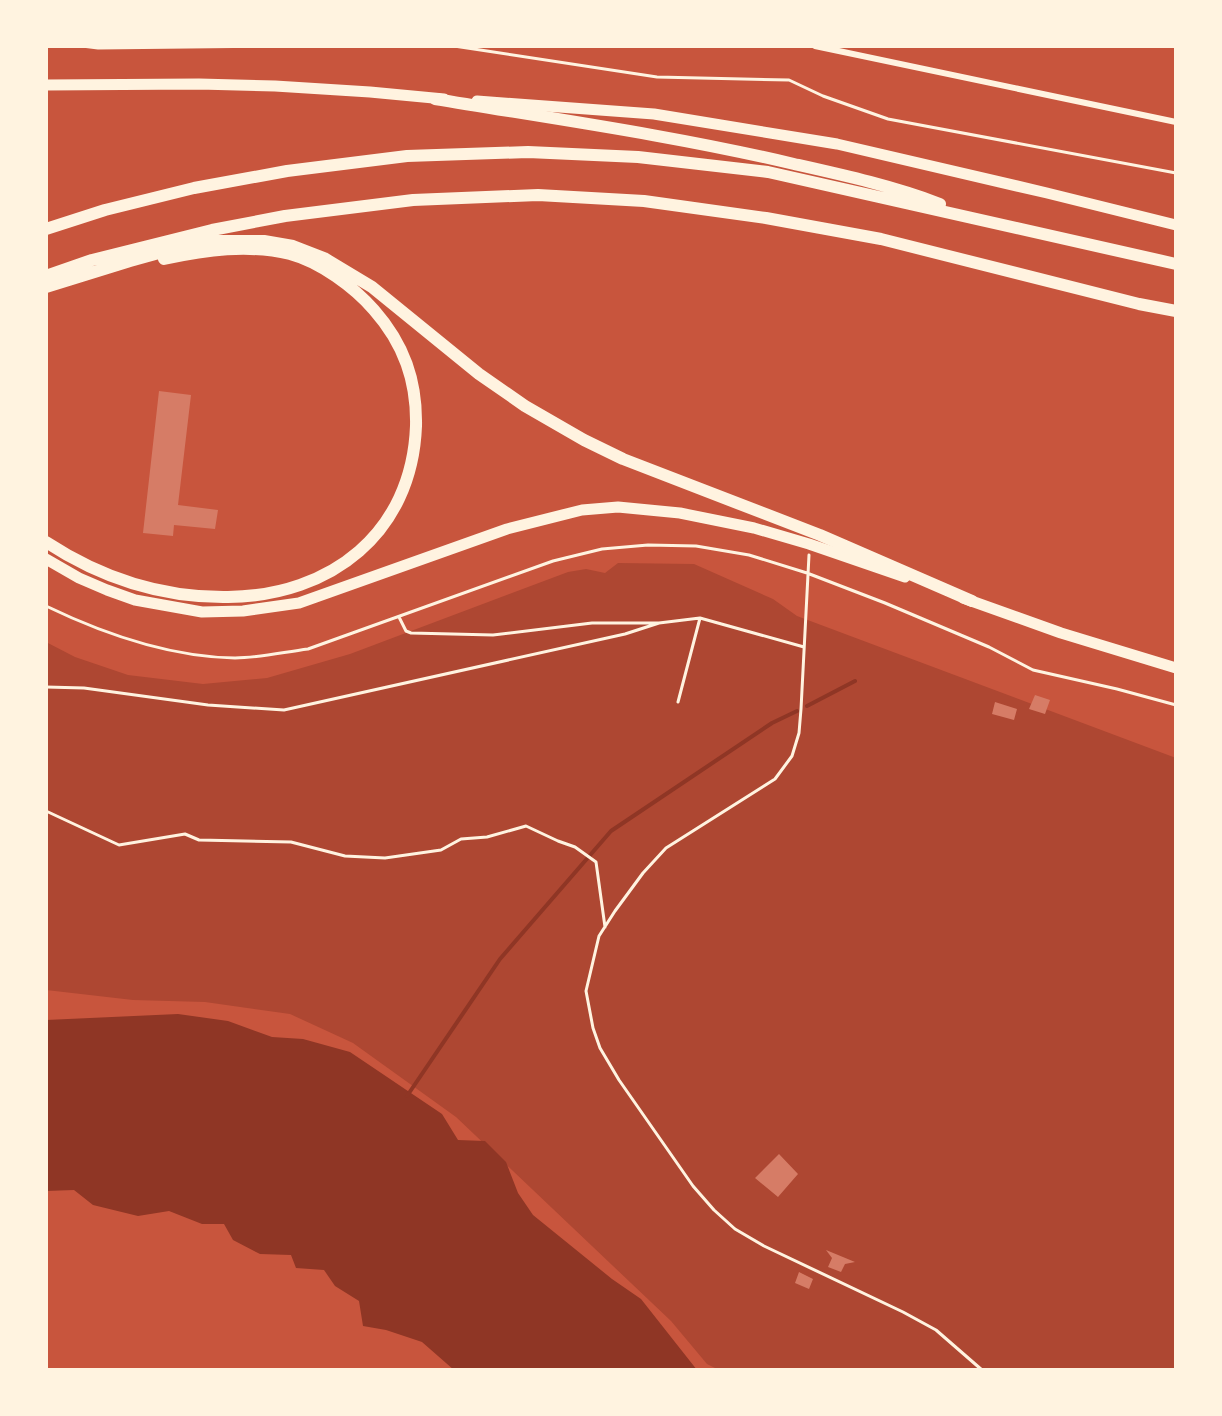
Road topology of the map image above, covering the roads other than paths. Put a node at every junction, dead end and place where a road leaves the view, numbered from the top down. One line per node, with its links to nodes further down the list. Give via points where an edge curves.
1 (815, 46): 4 (street)
2 (46, 85): 3 (highway, via 275,86)
3 (435, 99): 5 (highway, via 759,155 861,179); 6 (highway, via 654,114 837,144)
4 (1176, 122)
5 (984, 221): 7 (highway, via 768,172 638,157 528,152 407,156 287,171 194,188); 8 (highway)
6 (1176, 225)
7 (46, 229)
8 (1176, 264)
9 (46, 276): 11 (highway, via 92,260 285,216 413,200 538,195 644,201 795,223)
10 (46, 290): 12 (highway, via 201,251 262,249 293,255 360,294 386,324 413,378 416,412 412,463 390,515 349,559 296,587 240,597 170,594 107,576); 14 (highway, via 130,261 213,241 293,246 372,287 479,374 584,440)
11 (1176, 311)
12 (46, 542)
13 (46, 559): 14 (highway, via 135,600 190,610 243,611 299,603 507,529 582,510 618,507 754,528)
14 (972, 601): 15 (highway)
15 (1176, 668)

